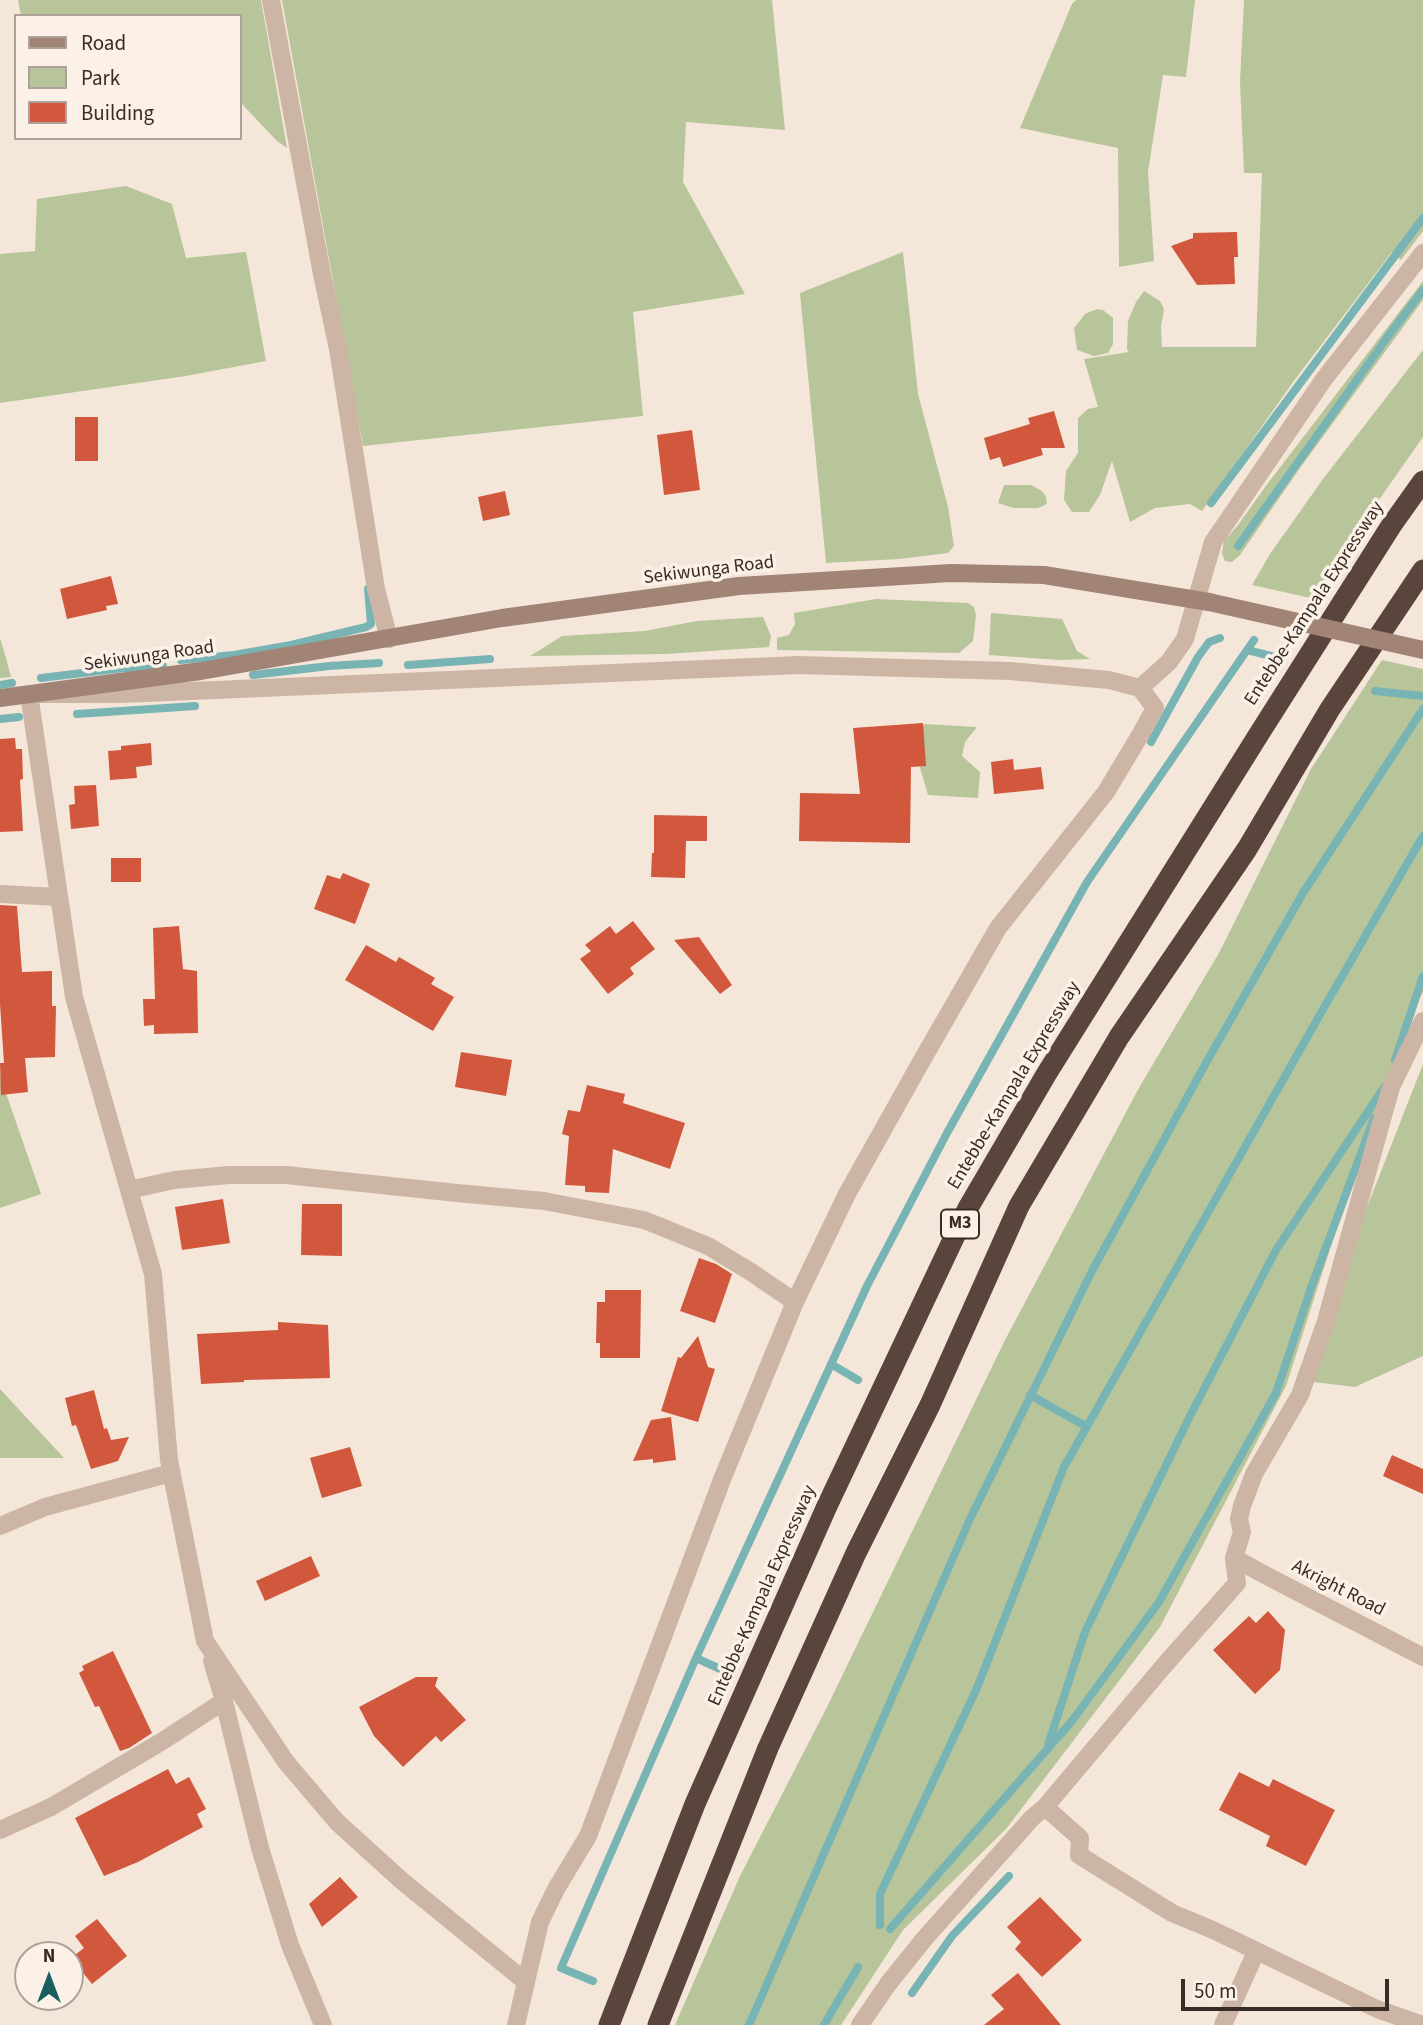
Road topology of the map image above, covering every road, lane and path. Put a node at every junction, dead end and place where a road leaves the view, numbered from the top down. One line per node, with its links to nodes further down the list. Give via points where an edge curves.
1 (271, 0): 6 (street, via 338,349 376,589)
2 (1423, 253): 5 (street, via 1324,379 1213,542)
3 (1423, 481): 28 (highway, Entebbe-Kampala Expressway / M3, via 1251,746 968,1208 827,1506 695,1804)
4 (1423, 570): 29 (highway, M3, via 1329,709 1247,849 1119,1037 1019,1206 768,1748)
5 (1203, 600): 6 (main road, Sekiwunga Road, via 1044,575 951,573 739,586 502,618); 7 (main road, Sekiwunga Road, bridge); 8 (street, via 1169,662)
6 (389, 639): 9 (main road, Sekiwunga Road)
7 (1423, 650)
8 (1140, 688): 9 (street, via 1109,680 1010,671 798,665 122,694); 15 (street, via 1155,708 1139,737 1106,792 998,928 847,1194)
9 (29, 694): 10 (main road, Sekiwunga Road); 12 (street)
10 (0, 698)
11 (0, 894): 12 (street)
12 (59, 897): 14 (street, via 74,997)
13 (1423, 1021): 18 (street, via 1391,1087 1326,1321 1300,1395 1254,1475 1242,1506 1242,1532)
14 (129, 1190): 15 (street, via 174,1180 286,1174 544,1201 659,1226 708,1246); 16 (street, via 153,1274)
15 (795, 1302): 25 (street, via 723,1477 588,1836 540,1922)
16 (171, 1473): 17 (street, via 45,1507); 19 (street)
17 (0, 1526)
18 (1234, 1558): 20 (street, Akright Road); 22 (street, via 1237,1583)
19 (205, 1641): 21 (street); 25 (street, via 286,1762 337,1822)
20 (1423, 1657)
21 (224, 1701): 23 (street, via 51,1807); 26 (street, via 260,1848 290,1945)
22 (1045, 1807): 24 (street, via 1080,1838 1079,1855 1172,1913); 30 (street, via 925,1938)
23 (0, 1830)
24 (1255, 1952): 31 (street); 32 (street, via 1377,2009)
25 (526, 1982): 27 (street)
26 (323, 2025)
27 (516, 2025)
28 (609, 2025)
29 (658, 2025)
30 (860, 2025)
31 (1223, 2025)
32 (1423, 2025)

